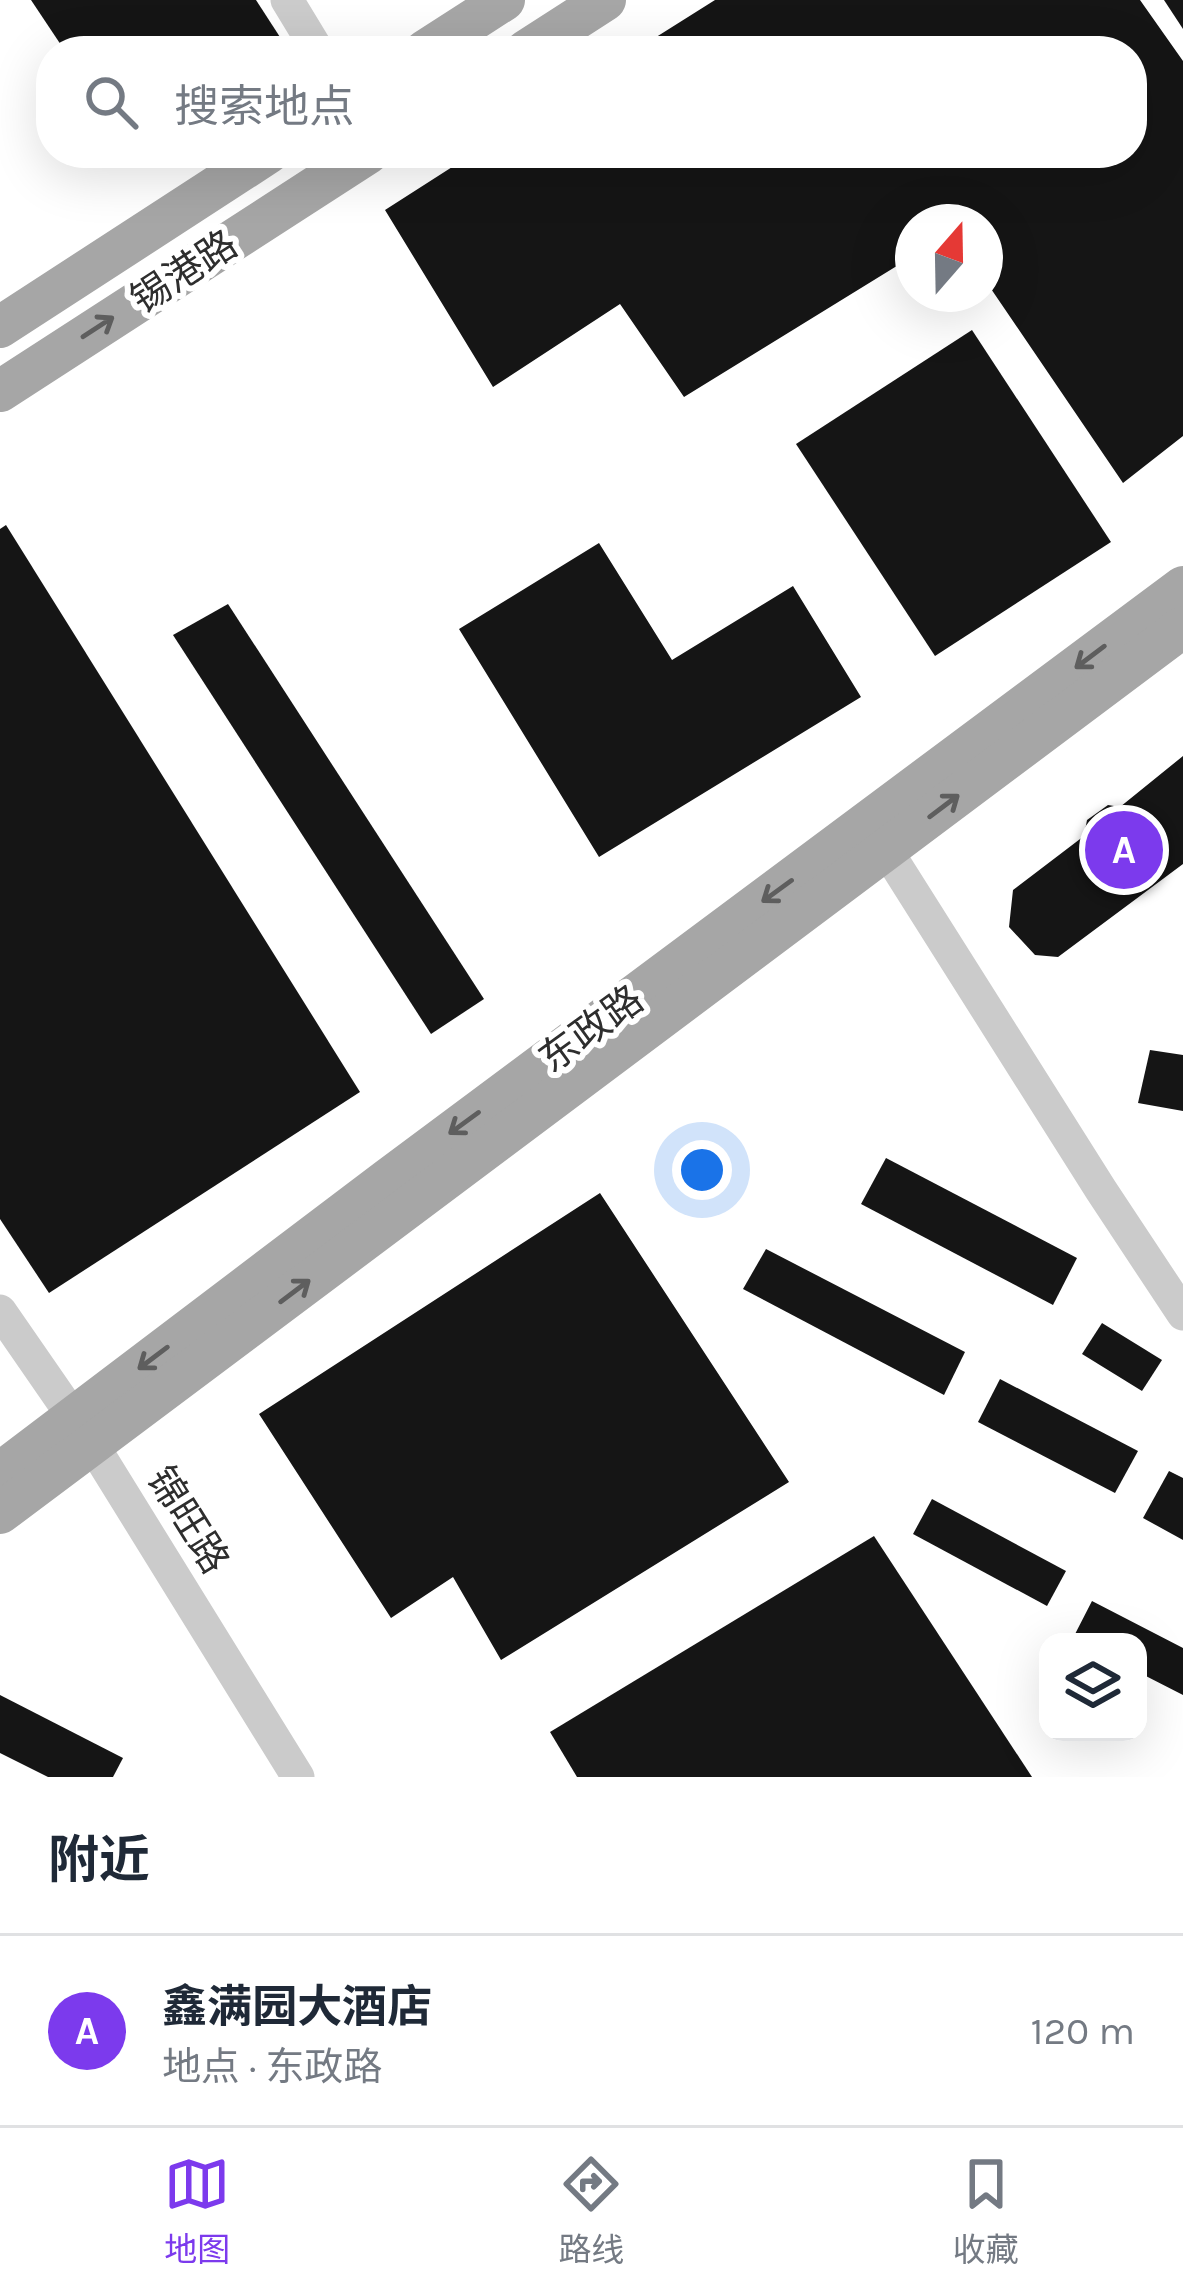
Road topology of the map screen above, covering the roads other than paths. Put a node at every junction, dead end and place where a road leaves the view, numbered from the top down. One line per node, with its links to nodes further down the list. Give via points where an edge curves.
1 (287, 0): 4 (street)
2 (503, 0): 5 (main road)
3 (604, 0): 6 (main road)
4 (309, 36)
5 (448, 36)
6 (549, 36)
7 (245, 168): 9 (main road, 锡港路)
8 (345, 168): 10 (main road, 锡港路, one-way to 8)
9 (0, 326)
10 (0, 391)
11 (1183, 586): 13 (main road, 东政路, one-way to 13)
12 (1183, 627): 13 (main road, 东政路, one-way to 12)
13 (878, 836): 15 (street); 16 (main road, 东政路, via 415,1200)
14 (0, 1312): 16 (street, 锦旺路)
15 (1183, 1314)
16 (82, 1431): 17 (main road, 东政路); 18 (main road, 东政路); 19 (street, 锦旺路)
17 (0, 1473)
18 (0, 1513)
19 (298, 1777)

